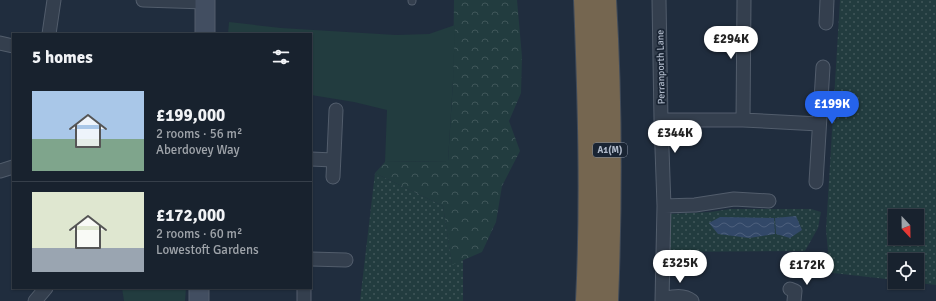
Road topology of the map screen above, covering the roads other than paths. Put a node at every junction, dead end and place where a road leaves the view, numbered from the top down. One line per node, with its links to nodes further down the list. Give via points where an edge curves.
1 (54, 0): 10 (street)
2 (148, 0): 8 (street)
3 (585, 0): 36 (highway, A1(M), via 590,133)
4 (605, 0): 37 (highway, A1(M), via 610,136)
5 (659, 0): 16 (street, Perranporth Lane)
6 (744, 0): 17 (street)
7 (827, 0): 9 (street)
8 (205, 1): 11 (street)
9 (826, 23)
10 (49, 33)
11 (204, 33)
12 (0, 43): 13 (street)
13 (12, 46)
14 (823, 67): 18 (street)
15 (336, 110): 20 (street)
16 (661, 120): 17 (street); 26 (street, Perranporth Lane)
17 (743, 120): 18 (street)
18 (819, 124): 24 (street)
19 (312, 159): 20 (street)
20 (333, 160): 23 (street)
21 (12, 167): 22 (street)
22 (0, 171)
23 (333, 177)
24 (816, 182)
25 (769, 201): 26 (street, via 734,199 695,205)
26 (664, 206): 32 (street, Perranporth Lane)
27 (312, 259): 28 (street)
28 (346, 260)
29 (45, 289): 33 (street)
30 (199, 289): 34 (street)
31 (304, 289): 35 (street)
32 (662, 300): 38 (street, via 678,296)
33 (35, 301)
34 (199, 301)
35 (304, 301)
36 (587, 301)
37 (607, 301)
38 (692, 301)

